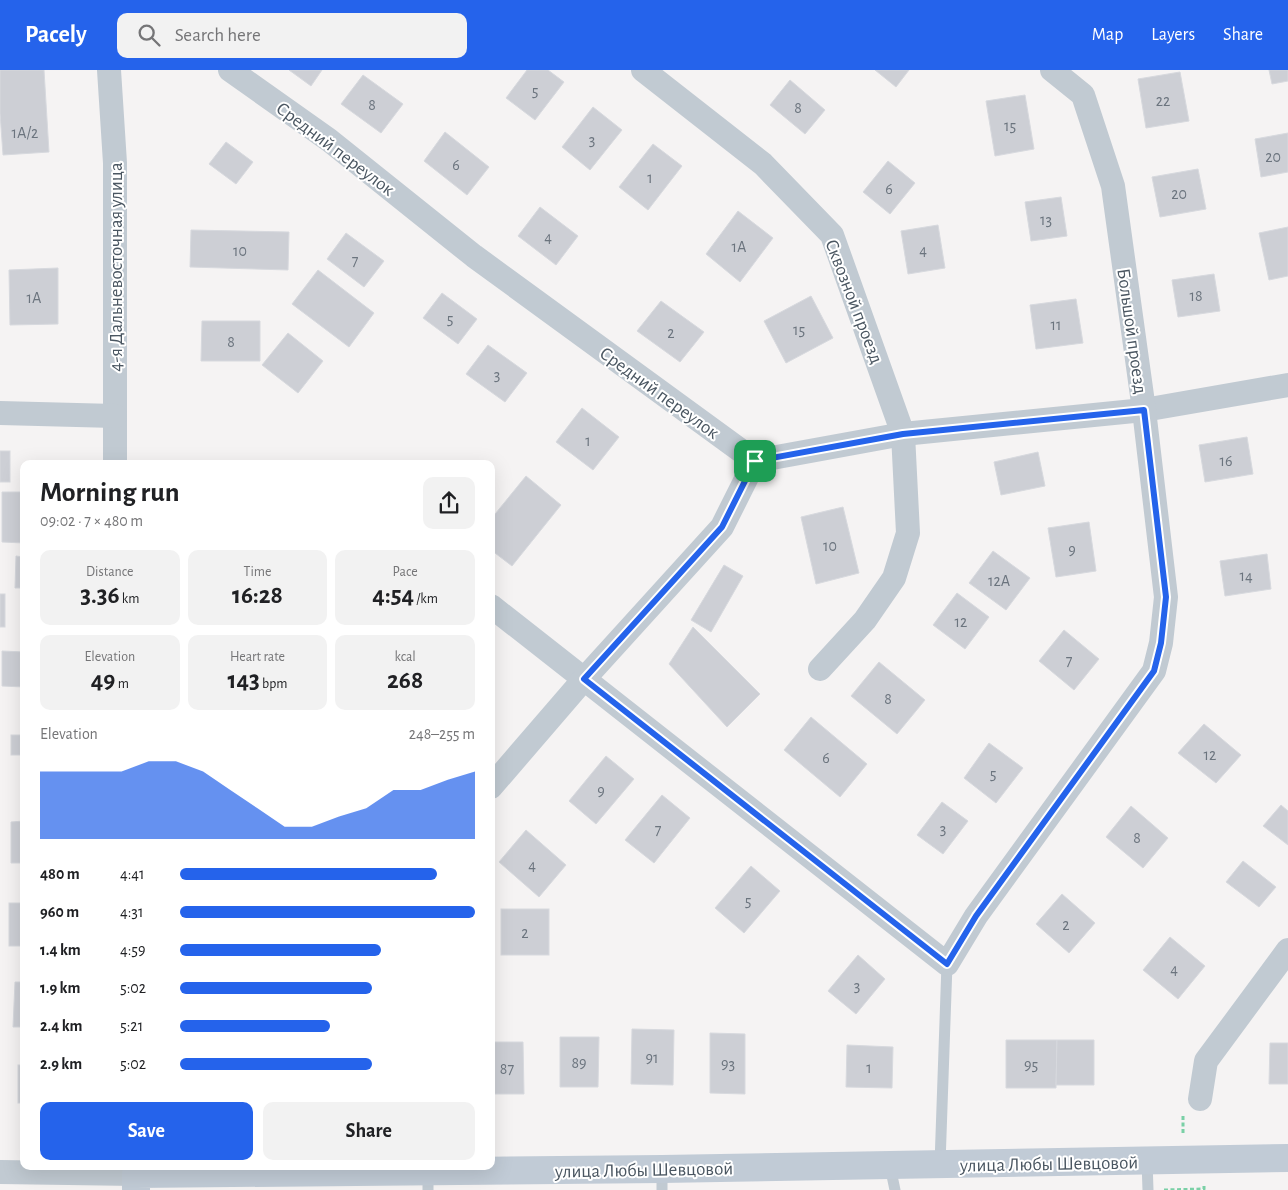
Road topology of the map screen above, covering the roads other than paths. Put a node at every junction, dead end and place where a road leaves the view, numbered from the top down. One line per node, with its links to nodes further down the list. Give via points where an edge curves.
1 (109, 70): 8 (street, 4-я Дальневосточная улица, via 115,163)
2 (230, 70): 11 (street, Средний переулок, via 329,140 474,256)
3 (643, 70): 9 (street, Сквозной проезд, via 763,164 832,235)
4 (1052, 70): 6 (street, Большой проезд, via 1083,95 1113,186)
5 (1288, 385): 6 (street)
6 (1144, 410): 9 (street); 17 (street, Большой проезд, via 1166,597 1154,671 976,916)
7 (0, 413): 8 (street)
8 (116, 416): 10 (street, 4-я Дальневосточная улица)
9 (903, 434): 11 (street); 13 (street, Сквозной проезд, via 908,533 894,578 865,620)
10 (114, 460)
11 (755, 461): 14 (street, via 722,527)
12 (495, 609): 14 (street)
13 (820, 669)
14 (584, 679): 15 (street); 17 (street)
15 (495, 782)
16 (1288, 950): 18 (street, via 1206,1061)
17 (947, 964): 21 (lane)
18 (1192, 1107)
19 (1288, 1158): 20 (street, улица Любы Шевцовой)
20 (1147, 1161): 21 (street, улица Любы Шевцовой); 27 (lane)
21 (940, 1165): 25 (street, улица Любы Шевцовой)
22 (0, 1172): 24 (street, улица Любы Шевцовой)
23 (438, 1174): 24 (street, улица Любы Шевцовой); 26 (street, улица Любы Шевцовой)
24 (136, 1177)
25 (893, 1178): 26 (street, улица Любы Шевцовой)
26 (662, 1180)
27 (1148, 1190)

